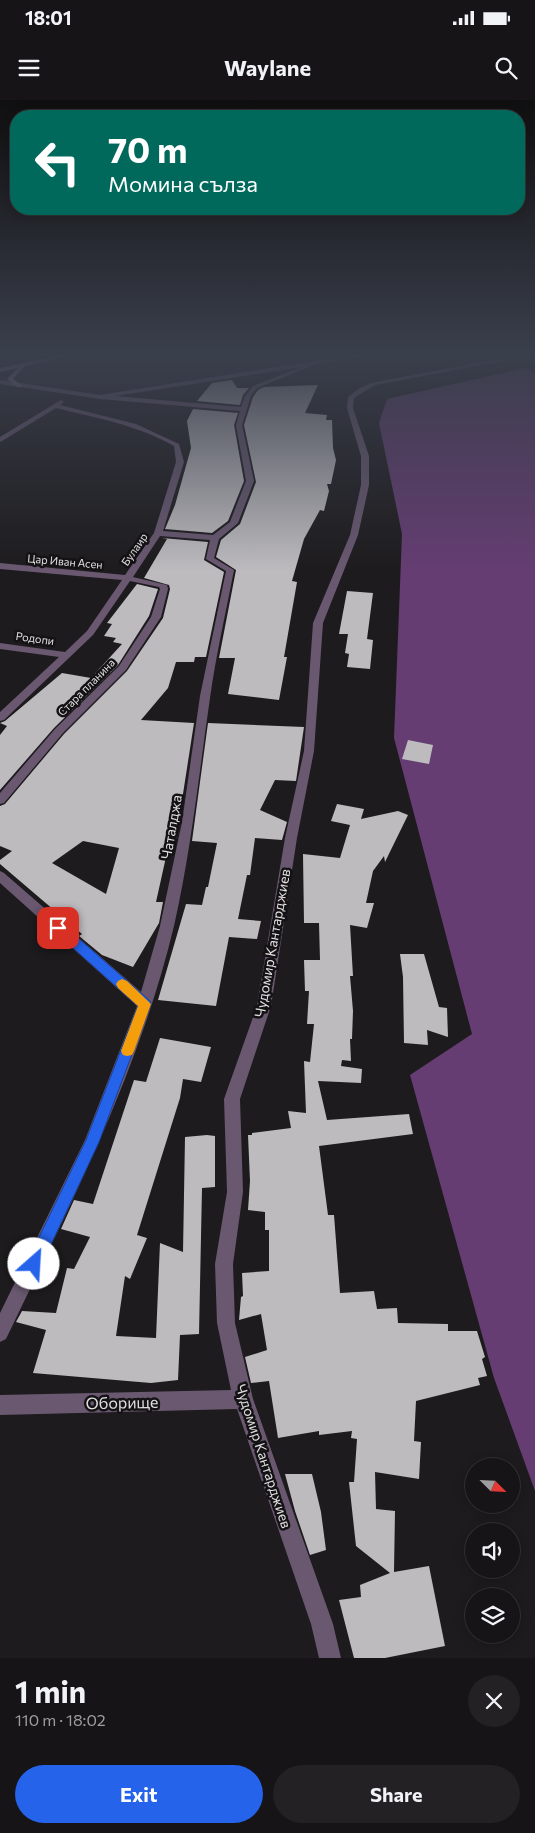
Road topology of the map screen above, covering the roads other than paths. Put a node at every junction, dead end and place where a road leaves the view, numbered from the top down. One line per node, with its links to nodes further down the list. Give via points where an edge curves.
1 (25, 425): 5 (street)
2 (131, 425): 6 (street, Булаир, via 165,437 177,445 180,462)
3 (239, 425): 7 (street, via 250,481 234,523)
4 (355, 425): 17 (street, Чудомир Кантарджиев, via 365,456 365,485 354,535 318,623 309,751 291,838 264,1006 232,1099 235,1192 224,1264 226,1323)
5 (0, 440)
6 (158, 533): 7 (street); 9 (street, Булаир)
7 (215, 538): 15 (street, Чаталджа, via 210,559 230,570 205,696 188,822 166,926)
8 (0, 566): 9 (street, Цар Иван Асен)
9 (127, 578): 11 (street, Булаир, via 90,633); 13 (street, Стара планина, via 163,585 156,617 123,668 59,732)
10 (0, 646): 11 (street, Родопи)
11 (67, 655): 12 (street, Булаир)
12 (0, 718)
13 (0, 800)
14 (0, 876): 15 (street)
15 (145, 1004): 16 (street, Чаталджа, via 92,1142)
16 (0, 1333)
17 (243, 1399): 18 (street, Оборище); 19 (street, Чудомир Кантарджиев)
18 (0, 1404)
19 (322, 1624): 20 (street); 21 (street, Чудомир Кантарджиев)
20 (320, 1658)
21 (330, 1658)

